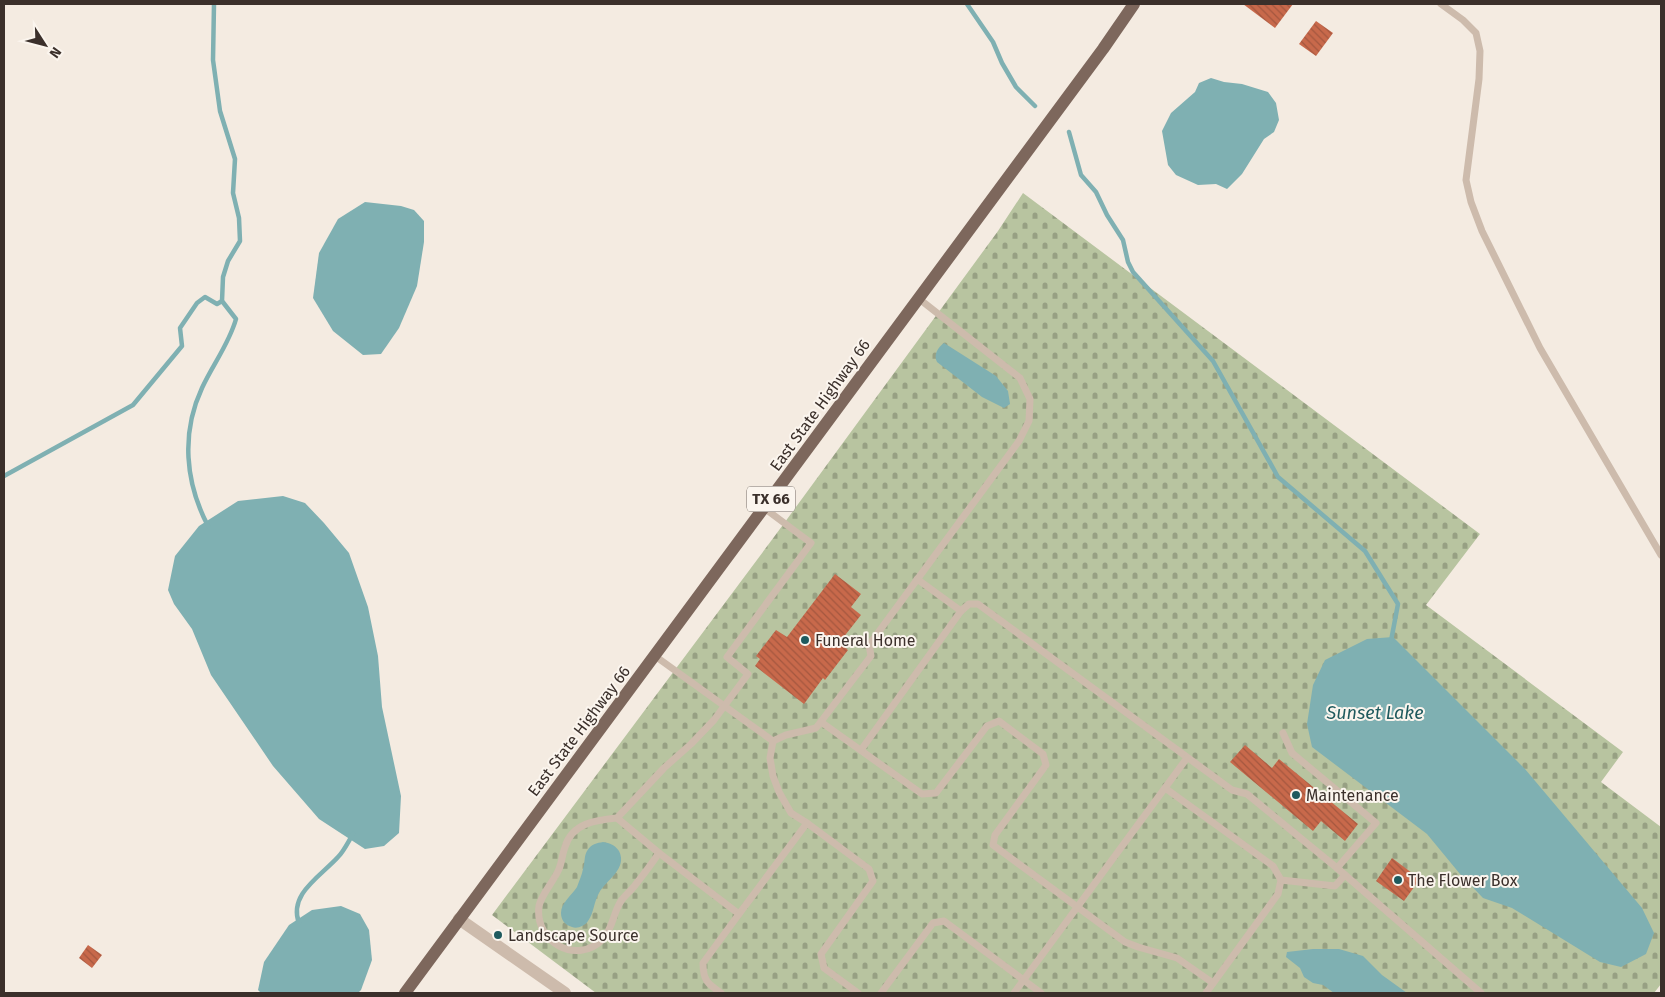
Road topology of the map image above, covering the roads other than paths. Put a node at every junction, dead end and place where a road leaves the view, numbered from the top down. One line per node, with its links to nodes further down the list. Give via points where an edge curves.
1 (1134, 4): 3 (main road, East State Highway 66 / TX 66)
2 (1441, 4): 5 (lane, via 1476,33 1480,51 1466,180 1470,202 1540,348)
3 (918, 298): 4 (main road, East State Highway 66 / TX 66); 6 (lane, via 1020,378 1030,399 1029,421 1019,442)
4 (764, 508): 8 (main road, East State Highway 66 / TX 66); 9 (lane, via 810,543 726,656 748,674)
5 (1661, 555)
6 (918, 578): 7 (lane); 10 (lane, via 869,646 871,656)
7 (961, 611): 13 (lane); 14 (lane, via 968,604 978,604)
8 (655, 656): 9 (lane); 24 (main road, East State Highway 66 / TX 66)
9 (724, 706): 12 (lane); 16 (lane, via 697,738)
10 (822, 722): 12 (lane, via 816,728); 13 (lane)
11 (1283, 733): 19 (lane, via 1292,753 1376,823)
12 (773, 741): 17 (lane, via 770,758 778,792 791,812)
13 (861, 750): 22 (lane, via 922,794 936,794 987,726 999,721 1043,754 1046,765 995,834 993,845)
14 (1187, 758): 15 (lane); 19 (lane, via 1232,790 1247,794)
15 (1165, 788): 21 (lane, via 1272,866); 22 (lane)
16 (617, 818): 18 (lane); 18 (lane, via 585,823 574,831 565,846 555,880 540,905 543,931 558,945 578,951 591,948 604,938 622,900)
17 (807, 823): 23 (lane); 30 (lane, via 869,869 873,881 820,954 824,968)
18 (659, 853): 23 (lane)
19 (1337, 868): 20 (lane)
20 (1344, 875): 21 (lane, via 1335,886); 35 (lane)
21 (1280, 880): 26 (lane, via 1278,894)
22 (1078, 908): 25 (lane); 26 (lane, via 1125,942 1177,958)
23 (740, 914): 29 (lane, via 703,963 707,983)
24 (459, 919): 27 (main road, East State Highway 66 / TX 66); 28 (street)
25 (1024, 980): 31 (lane, via 944,921 933,923); 32 (lane); 33 (lane)
26 (1213, 983): 34 (lane)
27 (405, 993)
28 (565, 993)
29 (721, 993)
30 (858, 993)
31 (881, 993)
32 (1014, 993)
33 (1041, 993)
34 (1206, 993)
35 (1480, 993)

